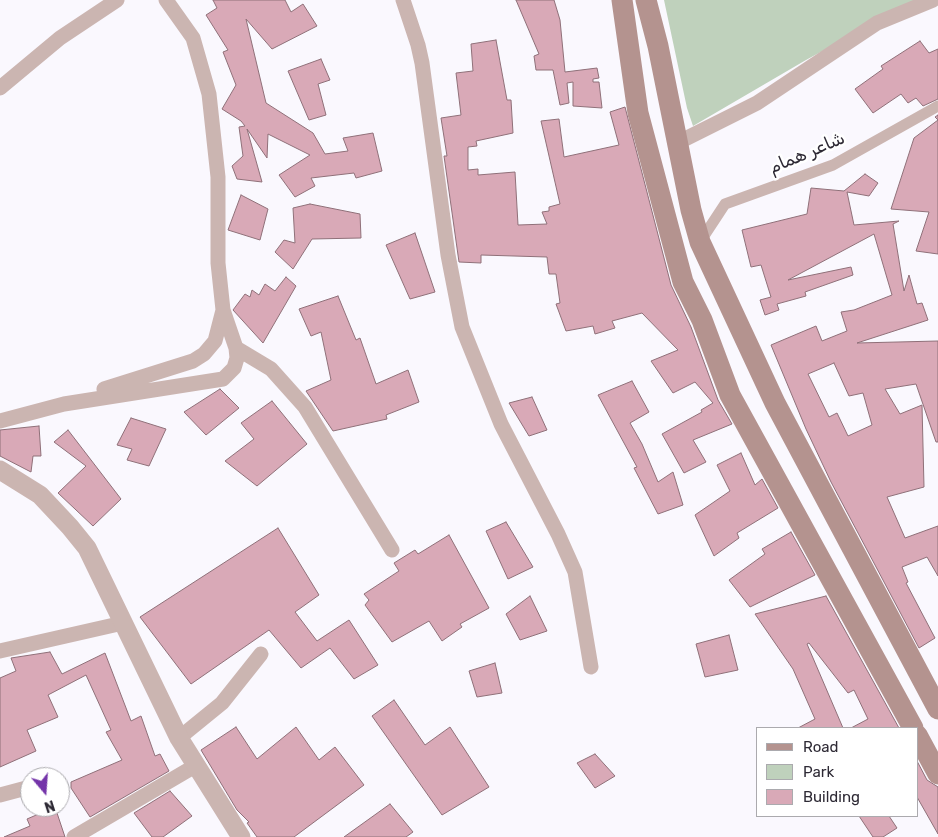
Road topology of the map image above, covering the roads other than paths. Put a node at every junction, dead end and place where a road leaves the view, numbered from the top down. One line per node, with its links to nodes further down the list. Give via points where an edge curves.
1 (116, 0): 7 (street, via 60,38)
2 (166, 0): 12 (street, via 193,38 209,94 218,177 217,245)
3 (403, 0): 21 (street, via 422,63 448,255 462,327 502,424 575,572)
4 (622, 0): 10 (main road, via 638,114)
5 (646, 0): 9 (main road)
6 (933, 0): 9 (street, via 877,23 757,103)
7 (0, 88)
8 (938, 106): 11 (street, شاعر همام, via 833,165 725,204)
9 (677, 143): 10 (main road); 11 (main road)
10 (650, 155): 23 (main road, via 683,282 702,320 730,395)
11 (700, 242): 22 (main road, via 774,403)
12 (223, 310): 13 (street); 14 (street, via 215,341 210,349 193,361)
13 (236, 348): 14 (street, via 234,368 224,379); 17 (street, via 271,369 305,407)
14 (64, 404): 15 (street)
15 (0, 421)
16 (0, 470): 18 (street, via 40,495 87,548)
17 (392, 550)
18 (123, 623): 19 (street); 25 (street)
19 (0, 651)
20 (261, 654): 25 (street, via 222,703)
21 (591, 666)
22 (938, 709)
23 (912, 727)
24 (918, 737): 27 (main road)
25 (179, 738): 26 (street)
26 (195, 766): 30 (street); 31 (street)
27 (938, 774)
28 (20, 790): 29 (street)
29 (0, 795)
30 (74, 837)
31 (241, 837)

